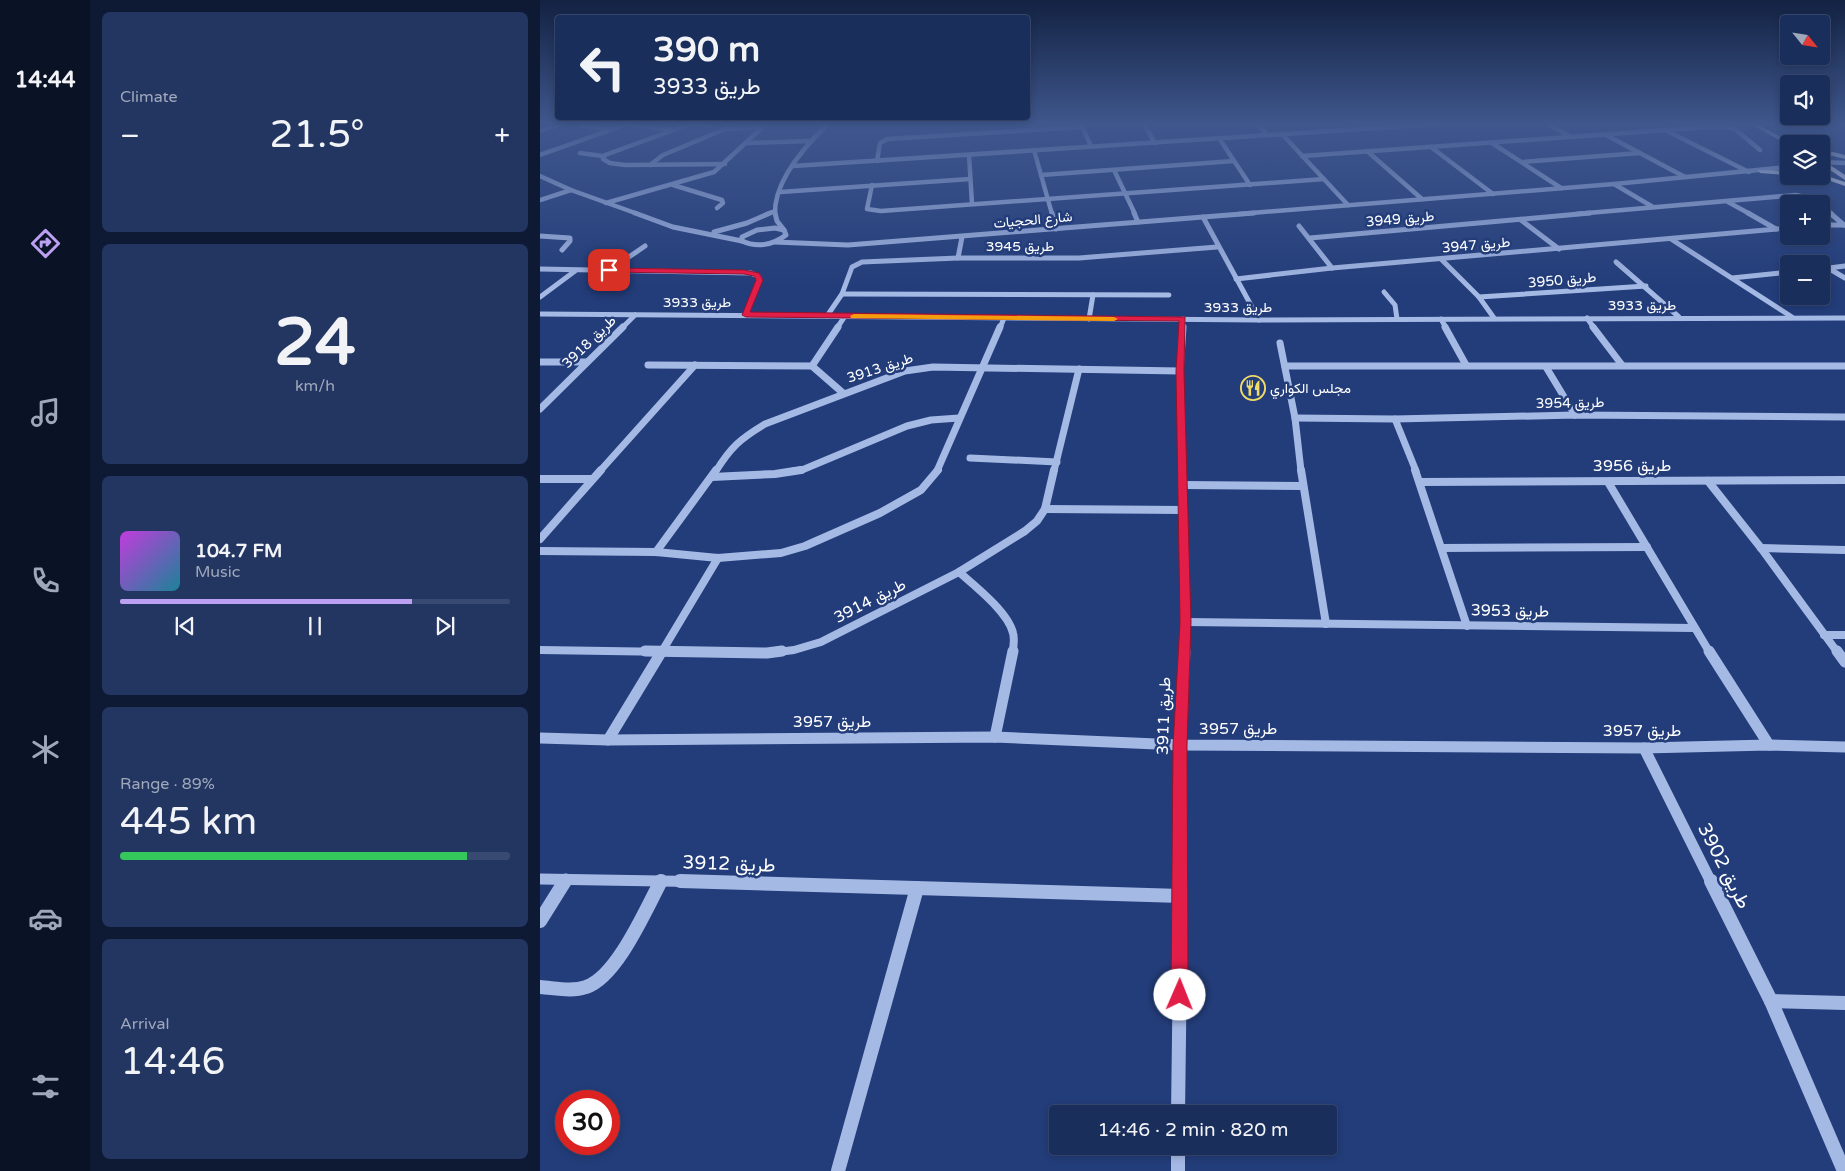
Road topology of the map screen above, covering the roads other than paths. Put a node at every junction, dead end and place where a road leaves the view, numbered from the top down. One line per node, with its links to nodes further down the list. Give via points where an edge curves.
1 (970, 178): 31 (street)
2 (546, 179): 21 (street)
3 (695, 179): 17 (street)
4 (787, 179): 22 (street)
5 (961, 179): 18 (street)
6 (1041, 179): 26 (street)
7 (1118, 179): 23 (street)
8 (1246, 179): 19 (street)
9 (1324, 179): 19 (street); 32 (street)
10 (1399, 179): 27 (street)
11 (1472, 179): 24 (street)
12 (1548, 179): 20 (street)
13 (1678, 179): 15 (street, شارع الحجيات)
14 (1830, 179): 16 (main road)
15 (1614, 184): 20 (street, شارع الحجيات); 34 (street)
16 (1845, 184)
17 (672, 185): 30 (street); 33 (street, via 722,200)
18 (872, 185): 22 (street); 31 (street, via 869,210)
19 (1250, 185): 23 (street)
20 (1562, 188): 24 (street, شارع الحجيات)
21 (571, 190): 28 (street); 30 (street)
22 (780, 192): 35 (street)
23 (1125, 192): 26 (street); 39 (street)
24 (1492, 194): 27 (street, شارع الحجيات)
25 (1780, 197): 29 (street, طريق 3949)
26 (1046, 198): 31 (street); 43 (street)
27 (1422, 199): 32 (street, شارع الحجيات)
28 (540, 200)
29 (1728, 202): 34 (street, طريق 3949); 44 (street)
30 (606, 203): 48 (street, via 673,227)
31 (972, 204)
32 (1348, 205): 37 (street, شارع الحجيات)
33 (717, 208)
34 (1654, 208): 38 (street, طريق 3949)
35 (775, 212): 46 (street); 47 (street, via 777,222); 48 (street)
36 (1830, 213): 41 (street, طريق 3949)
37 (1202, 217): 39 (street, شارع الحجيات); 57 (street)
38 (1521, 220): 51 (street, طريق 3949); 58 (street)
39 (1138, 222): 43 (street, شارع الحجيات)
40 (1830, 225): 41 (street)
41 (1844, 225)
42 (1299, 226): 51 (street)
43 (1056, 229): 50 (street, شارع الحجيات)
44 (1776, 229): 45 (street, طريق 3947); 52 (street, طريق 3947)
45 (1780, 229)
46 (755, 230): 47 (street, شارع الحجيات); 48 (street, شارع الحجيات); 53 (street, via 742,237)
47 (785, 232): 54 (street, via 783,238); 55 (street, شارع الحجيات)
48 (710, 234): 53 (street, شارع الحجيات)
49 (540, 236): 59 (street, via 570,238)
50 (962, 237): 55 (street, شارع الحجيات, via 859,244); 60 (street)
51 (1310, 238): 65 (street)
52 (1671, 239): 58 (street, طريق 3947); 71 (street)
53 (742, 241): 54 (street, شارع الحجيات, via 758,245)
54 (775, 242): 55 (street, شارع الحجيات)
55 (816, 243)
56 (645, 246): 68 (street)
57 (1217, 246): 60 (street, طريق 3945, via 1079,258); 73 (street)
58 (1559, 249): 61 (street, طريق 3947)
59 (562, 250)
60 (958, 258): 76 (street, طريق 3945, via 855,264)
61 (1441, 260): 65 (street, طريق 3947); 80 (street)
62 (1616, 262): 74 (street, طريق 3950)
63 (1845, 266): 64 (street)
64 (1830, 267)
65 (1332, 268): 73 (street, طريق 3947)
66 (540, 269): 67 (street)
67 (575, 270): 68 (street); 79 (street)
68 (609, 270): 83 (street, via 756,274 759,280)
69 (1830, 271): 72 (street)
70 (1780, 273): 71 (street)
71 (1732, 278): 90 (street)
72 (1845, 278)
73 (1236, 279): 96 (street)
74 (1646, 286): 80 (street, طريق 3950); 89 (street, طريق 3950)
75 (1384, 292): 94 (street, via 1395,305)
76 (842, 294): 77 (street); 84 (street, طريق 3945)
77 (1093, 295): 78 (street); 92 (street)
78 (1169, 295)
79 (540, 297)
80 (1480, 297): 87 (street)
81 (540, 314): 82 (street, طريق 3933)
82 (635, 315): 83 (street, طريق 3933); 99 (street, طريق 3918)
83 (746, 315): 84 (street, طريق 3933)
84 (827, 316): 85 (street, طريق 3933)
85 (845, 316): 86 (street, طريق 3933); 103 (street)
86 (1004, 318): 92 (street, طريق 3933); 107 (street)
87 (1494, 318): 88 (street, طريق 3933); 95 (street, طريق 3933)
88 (1588, 318): 89 (street, طريق 3933); 102 (street)
89 (1679, 318): 90 (street, طريق 3933)
90 (1793, 318): 91 (street, طريق 3933)
91 (1845, 318)
92 (1089, 319): 93 (street, طريق 3933)
93 (1182, 319): 96 (street, طريق 3933); 110 (street, طريق 3911)
94 (1397, 319): 95 (street, طريق 3933); 96 (street, طريق 3933)
95 (1442, 319): 105 (street)
96 (1259, 320)
97 (1280, 343): 104 (street)
98 (540, 362): 99 (street)
99 (586, 362): 112 (street, طريق 3918)
100 (648, 365): 101 (street)
101 (695, 365): 103 (street); 122 (street)
102 (1622, 365): 106 (street); 108 (street)
103 (812, 366): 111 (street)
104 (1285, 366): 105 (street); 116 (street)
105 (1466, 366): 108 (street)
106 (1845, 366)
107 (984, 367): 109 (street, طريق 3913); 111 (street, طريق 3913, via 912,369); 115 (street)
108 (1546, 367): 113 (street)
109 (1079, 369): 110 (street, طريق 3913); 119 (street, طريق 3914)
110 (1180, 371): 127 (street, طريق 3911)
111 (843, 393): 120 (street, طريق 3913, via 753,430 729,450)
112 (540, 409)
113 (1575, 415): 114 (street, طريق 3954); 117 (street, طريق 3954)
114 (1845, 417)
115 (959, 418): 120 (street, via 914,423 802,470); 138 (street, via 936,474 921,490 902,502 805,546 781,553)
116 (1295, 418): 117 (street, طريق 3954); 128 (street)
117 (1395, 419): 125 (street)
118 (970, 458): 119 (street)
119 (1057, 462): 129 (street, طريق 3914)
120 (712, 477): 137 (street, طريق 3913)
121 (540, 479): 122 (street)
122 (592, 479): 131 (street)
123 (1845, 480): 124 (street, طريق 3956)
124 (1708, 481): 126 (street, طريق 3956); 134 (street)
125 (1420, 482): 126 (street, طريق 3956); 133 (street)
126 (1608, 482): 132 (street)
127 (1183, 485): 128 (street); 130 (street, طريق 3911)
128 (1303, 486): 141 (street)
129 (1045, 510): 130 (street); 139 (street, طريق 3914, via 1025,531)
130 (1184, 510): 140 (street, طريق 3911)
131 (540, 539)
132 (1647, 547): 133 (street); 143 (street)
133 (1442, 548): 142 (street)
134 (1761, 548): 135 (street); 144 (street)
135 (1845, 550)
136 (540, 551): 137 (street)
137 (656, 552): 138 (street)
138 (718, 558): 147 (street)
139 (959, 572): 147 (street, طريق 3914, via 833,636 801,648 768,653); 150 (street, via 998,609 1013,632 1013,652)
140 (1186, 622): 141 (street, طريق 3953); 152 (street, طريق 3911)
141 (1326, 624): 142 (street, طريق 3953)
142 (1467, 626): 143 (street, طريق 3953)
143 (1694, 628): 153 (street)
144 (1824, 635): 145 (street); 148 (street)
145 (1845, 635)
146 (540, 650): 147 (street, طريق 3914)
147 (662, 651): 151 (street)
148 (1845, 662)
149 (540, 738): 151 (street, طريق 3957)
150 (995, 738): 151 (street, طريق 3957); 152 (street, طريق 3957)
151 (608, 740)
152 (1180, 745): 155 (street, طريق 3957); 160 (street, طريق 3911)
153 (1770, 745): 154 (street, طريق 3957); 155 (street, طريق 3957)
154 (1845, 747)
155 (1644, 748): 163 (street, طريق 3902)
156 (540, 879): 157 (street, طريق 3912)
157 (566, 879): 158 (street, طريق 3912); 161 (street)
158 (660, 880): 159 (street, طريق 3912); 162 (street, via 617,960 601,980 573,989)
159 (917, 888): 160 (street, طريق 3912); 167 (street)
160 (1181, 896): 165 (street, طريق 3911)
161 (540, 921)
162 (540, 987)
163 (1771, 1001): 164 (street); 169 (street, طريق 3902)
164 (1845, 1003)
165 (1178, 1105)
166 (1178, 1155): 168 (street)
167 (838, 1171)
168 (1178, 1171)
169 (1844, 1171)

